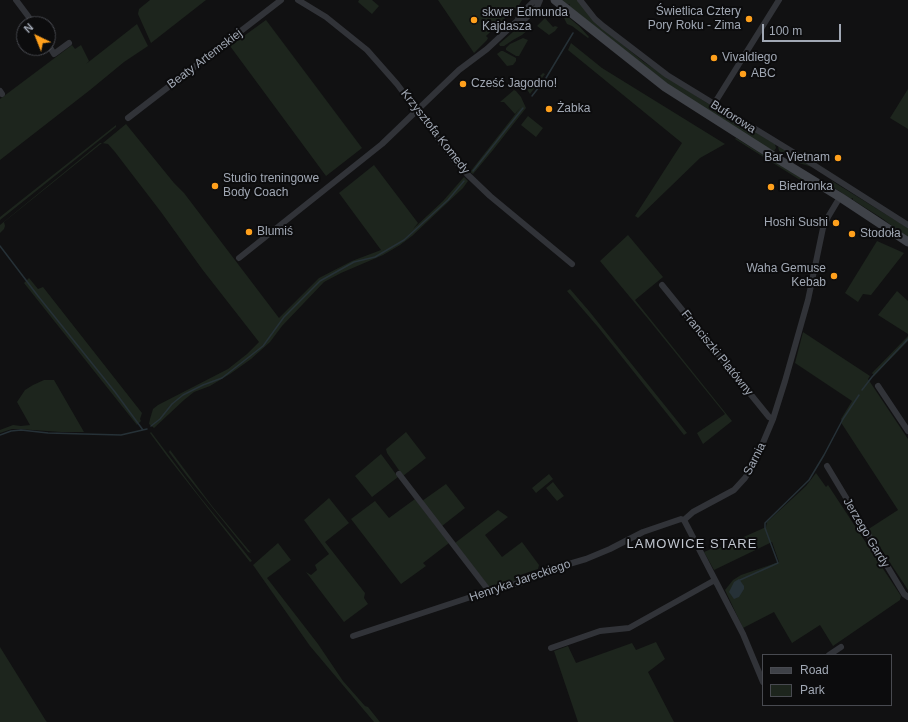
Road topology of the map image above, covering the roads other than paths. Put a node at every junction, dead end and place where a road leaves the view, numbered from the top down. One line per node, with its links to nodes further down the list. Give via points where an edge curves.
1 (16, 0): 8 (street)
2 (281, 0): 13 (street, Beaty Artemskiej)
3 (298, 0): 12 (street, Krzysztofa Komedy, via 326,17 367,50)
4 (539, 0): 12 (street, via 533,2 491,46 460,70)
5 (555, 0): 14 (main road, Buforowa, via 664,87)
6 (580, 0): 11 (street, Buforowa, via 595,19 641,56)
7 (779, 0): 11 (street)
8 (28, 16)
9 (69, 43): 10 (street)
10 (56, 53)
11 (714, 104): 15 (street, Buforowa)
12 (417, 110): 17 (street, via 382,144); 18 (street, Krzysztofa Komedy, via 467,174)
13 (128, 118)
14 (840, 197): 16 (main road, Buforowa); 21 (street, Sarnia, via 823,228 808,300)
15 (908, 225)
16 (908, 242)
17 (239, 258)
18 (572, 264)
19 (662, 284): 21 (street, Franciszki Platówny)
20 (878, 386): 22 (street)
21 (773, 419): 25 (street, Sarnia, via 754,464 738,487 693,512)
22 (908, 431)
23 (827, 466): 28 (street, Jerzego Gardy)
24 (399, 474): 27 (street)
25 (684, 520): 26 (street); 27 (street, Henryka Jareckiego, via 643,532 610,549 545,571 526,581)
26 (716, 580): 31 (street, via 629,628 600,631); 33 (street)
27 (490, 591): 29 (street, Henryka Jareckiego)
28 (908, 597)
29 (353, 636)
30 (841, 647): 32 (street)
31 (552, 648)
32 (830, 654)
33 (762, 680)

